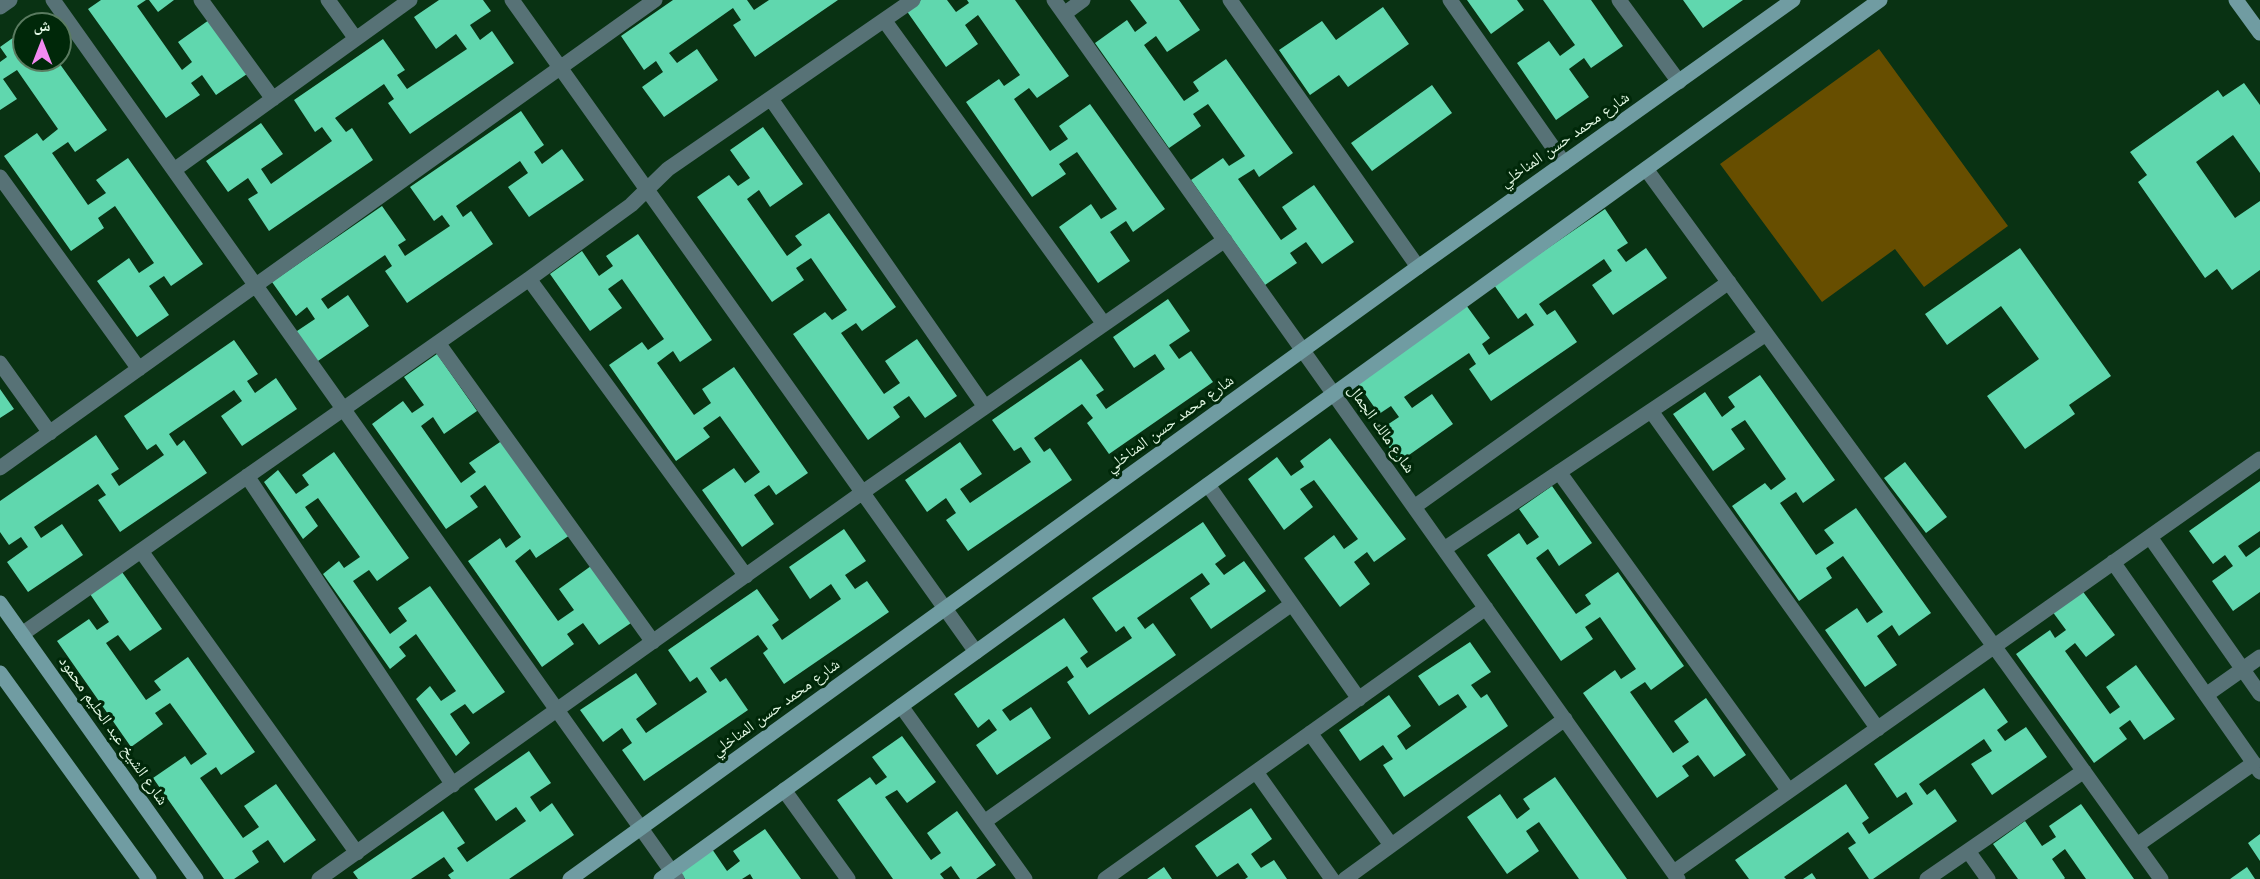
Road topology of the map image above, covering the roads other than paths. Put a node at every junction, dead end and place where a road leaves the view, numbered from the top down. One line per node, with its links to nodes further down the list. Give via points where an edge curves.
1 (10, 0): 17 (street)
2 (53, 0): 28 (street)
3 (201, 0): 24 (street)
4 (328, 0): 21 (street)
5 (410, 0): 21 (street)
6 (512, 0): 22 (street)
7 (655, 0): 22 (street)
8 (913, 0): 19 (street)
9 (1054, 0): 18 (street, شارع مالك الجمال)
10 (1083, 0): 18 (street)
11 (1230, 0): 32 (street)
12 (1450, 0): 26 (street)
13 (1618, 0): 23 (street)
14 (1793, 0): 23 (street, شارع محمد حسن المناخلي)
15 (1880, 0): 27 (street)
16 (2236, 0): 20 (street)
17 (0, 7)
18 (1064, 14): 31 (street, شارع مالك الجمال)
19 (884, 20): 25 (street); 36 (street)
20 (2260, 33)
21 (356, 39): 24 (street)
22 (560, 68): 30 (street); 35 (street)
23 (1679, 82): 26 (street, شارع محمد حسن المناخلي)
24 (273, 99): 28 (street)
25 (771, 99): 30 (street, via 668,170); 43 (street)
26 (1564, 163): 32 (street, شارع محمد حسن المناخلي)
27 (1646, 169): 34 (street); 42 (street)
28 (174, 170): 35 (street)
29 (0, 177): 41 (street)
30 (647, 191): 33 (street); 52 (street)
31 (1224, 240): 36 (street); 39 (street, شارع مالك الجمال)
32 (1418, 267): 39 (street, شارع محمد حسن المناخلي)
33 (529, 279): 38 (street); 58 (street)
34 (1729, 282): 37 (street); 53 (street)
35 (256, 285): 41 (street); 44 (street)
36 (1104, 324): 43 (street)
37 (1766, 334): 45 (street); 65 (street)
38 (438, 343): 44 (street); 64 (street)
39 (1303, 350): 42 (street, شارع مالك الجمال); 61 (street, شارع محمد حسن المناخلي)
40 (0, 363): 46 (street)
41 (139, 369): 46 (street)
42 (1334, 393): 51 (street); 53 (street, شارع مالك الجمال)
43 (985, 407): 52 (street)
44 (344, 409): 50 (street); 74 (street)
45 (1651, 411): 49 (street); 76 (street)
46 (50, 433): 48 (street)
47 (2260, 459): 54 (street)
48 (0, 468)
49 (1559, 472): 55 (street); 83 (street)
50 (247, 476): 56 (street); 81 (street)
51 (1208, 485): 60 (street); 66 (street)
52 (862, 492): 58 (street); 61 (street)
53 (1414, 507): 55 (street, شارع مالك الجمال)
54 (2150, 537): 57 (street); 68 (street)
55 (1444, 549): 62 (street, شارع مالك الجمال)
56 (141, 551): 63 (street); 89 (street)
57 (2113, 562): 65 (street); 71 (street)
58 (746, 576): 64 (street)
59 (0, 603): 63 (street, شارع الشيخ عبد الحليم محمود)
60 (1292, 604): 72 (street); 84 (street)
61 (946, 608): 66 (street); 85 (street, شارع محمد حسن المناخلي)
62 (1486, 608): 72 (street); 75 (street, شارع مالك الجمال)
63 (22, 634): 93 (street, شارع الشيخ عبد الحليم محمود)
64 (653, 642): 74 (street)
65 (1993, 646): 76 (street); 79 (street)
66 (976, 652): 73 (street)
67 (2260, 657): 68 (street)
68 (2243, 669): 70 (street); 71 (street)
69 (0, 673): 92 (street)
70 (2260, 694)
71 (2206, 695): 78 (street)
72 (1359, 699): 77 (street)
73 (901, 706): 82 (street); 84 (street)
74 (558, 710): 81 (street); 85 (street)
75 (1565, 719): 86 (street); 91 (street, شارع مالك الجمال)
76 (1878, 729): 83 (street)
77 (1310, 733): 80 (street); 86 (street)
78 (2257, 767): 87 (street)
79 (2084, 771): 87 (street); 88 (street)
80 (1256, 772): 98 (street); 99 (street)
81 (453, 784): 89 (street)
82 (784, 790): 90 (street); 96 (street)
83 (1789, 791): 91 (street)
84 (984, 822): 97 (street)
85 (641, 828): 90 (street); 95 (street, شارع محمد حسن المناخلي)
86 (1391, 845): 100 (street)
87 (2137, 845): 103 (street)
88 (1968, 851): 101 (street); 102 (street)
89 (357, 853): 94 (street)
90 (670, 876)
91 (1676, 876)
92 (149, 879)
93 (196, 879)
94 (319, 879)
95 (570, 879)
96 (848, 879)
97 (1025, 879)
98 (1105, 879)
99 (1332, 879)
100 (1345, 879)
101 (1928, 879)
102 (1988, 879)
103 (2161, 879)

